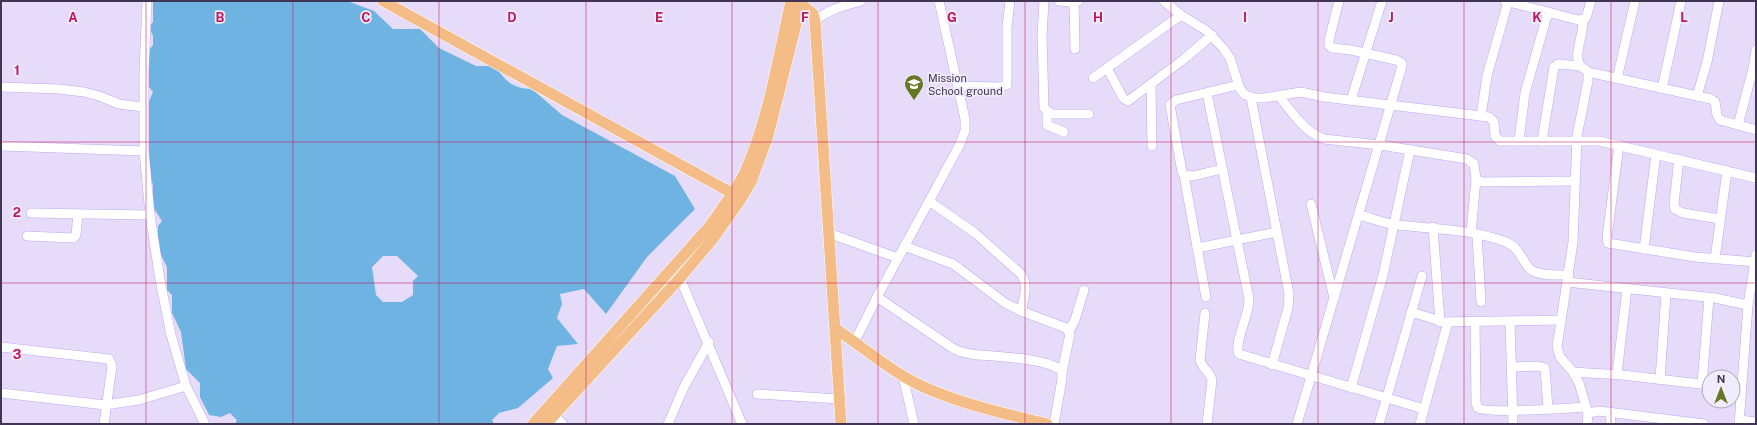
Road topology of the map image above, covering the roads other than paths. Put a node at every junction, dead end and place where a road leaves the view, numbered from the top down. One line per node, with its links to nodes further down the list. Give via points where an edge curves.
1 (147, 1): 42 (street)
2 (861, 1): 21 (street, via 832,10)
3 (939, 1): 33 (street)
4 (1010, 1): 33 (street, via 1007,85)
5 (1044, 1): 43 (street, via 1043,102)
6 (1060, 1): 17 (street)
7 (1164, 1): 19 (street)
8 (1339, 1): 25 (street, via 1329,45 1336,49)
9 (1382, 1): 25 (street)
10 (1506, 1): 18 (street); 45 (street, via 1487,76)
11 (1591, 1): 20 (street, via 1588,14)
12 (1635, 1): 30 (street)
13 (1681, 1): 35 (street)
14 (1719, 1): 38 (street, via 1707,62)
15 (390, 2): 66 (main road)
16 (798, 2): 21 (main road, via 812,14); 66 (main road, via 768,136 751,182)
17 (1076, 2): 23 (street)
18 (1548, 12): 20 (street); 49 (street, via 1525,93)
19 (1182, 15): 22 (street); 27 (street)
20 (1583, 20): 26 (street, via 1578,59)
21 (815, 21): 77 (main road)
22 (1212, 35): 31 (street); 32 (street, via 1228,53)
23 (1075, 49)
24 (1756, 50): 46 (street)
25 (1365, 53): 40 (street); 41 (street, via 1402,63)
26 (1580, 66): 28 (street); 50 (street, via 1558,64 1554,67)
27 (1107, 68): 29 (street); 31 (street, via 1125,100 1132,100)
28 (1588, 72): 30 (street); 51 (street)
29 (1093, 78)
30 (1617, 79): 35 (street)
31 (1151, 85): 55 (street)
32 (1238, 85): 36 (street); 39 (street, via 1241,92)
33 (958, 86): 67 (street, via 965,131)
34 (1, 87): 42 (street, via 84,92 119,104)
35 (1662, 89): 38 (street)
36 (1207, 93): 60 (street); 62 (street, via 1176,100 1170,106)
37 (1279, 96): 39 (street); 40 (street, via 1301,92 1319,97); 52 (street, via 1302,124 1316,136 1334,141)
38 (1697, 96): 46 (street, via 1713,100 1718,118)
39 (1251, 98): 76 (street)
40 (1351, 100): 41 (street)
41 (1391, 106): 45 (street); 52 (street)
42 (143, 107): 57 (street)
43 (1047, 111): 44 (street, via 1052,114); 48 (street, via 1047,125)
44 (1089, 114)
45 (1481, 116): 49 (street, via 1489,117 1494,122 1497,139)
46 (1738, 125): 47 (street)
47 (1756, 130)
48 (1064, 132)
49 (1519, 141): 50 (street)
50 (1542, 141): 51 (street)
51 (1576, 141): 53 (street, via 1599,141); 65 (street)
52 (1380, 145): 56 (street); 72 (street)
53 (1619, 145): 58 (street); 83 (street, via 1607,240 1610,244)
54 (1, 146): 57 (street)
55 (1152, 146)
56 (1410, 150): 63 (street, via 1468,159 1474,164); 74 (street)
57 (144, 151): 71 (street)
58 (1656, 154): 59 (street); 83 (street)
59 (1679, 160): 61 (street); 73 (street, via 1675,209 1683,213)
60 (1222, 169): 62 (street, via 1193,176); 80 (street)
61 (1727, 171): 64 (street); 73 (street)
62 (1184, 175): 82 (street)
63 (1476, 178): 65 (street, via 1487,183); 78 (street)
64 (1756, 178)
65 (1575, 181): 89 (street, via 1573,242)
66 (737, 196): 88 (main road, via 712,240); 135 (main road)
67 (929, 201): 81 (street); 99 (street, via 974,233 1021,274 1026,288)
68 (1311, 204): 95 (street)
69 (32, 213): 70 (street)
70 (78, 214): 71 (street); 79 (street, via 76,234 73,238)
71 (150, 215): 122 (street, via 171,335)
72 (1359, 215): 74 (street); 95 (street)
73 (1720, 219): 85 (street)
74 (1394, 225): 75 (street); 123 (street)
75 (1433, 227): 78 (street); 105 (street)
76 (1277, 232): 80 (street); 111 (street, via 1289,302)
77 (828, 233): 84 (street); 106 (main road)
78 (1474, 234): 89 (street, via 1511,245 1535,272); 97 (street)
79 (27, 236)
80 (1237, 241): 82 (street); 111 (street, via 1249,305 1237,351 1242,356)
81 (904, 246): 84 (street); 99 (street, via 953,264 1005,303)
82 (1197, 248): 94 (street)
83 (1644, 249): 85 (street)
84 (898, 258): 93 (street)
85 (1715, 259): 86 (street)
86 (1756, 259): 98 (street)
87 (1422, 276): 100 (street)
88 (680, 278): 108 (street); 135 (main road)
89 (1568, 279): 90 (street); 102 (street)
90 (1627, 289): 92 (street); 117 (street)
91 (1084, 290): 107 (street)
92 (1666, 294): 96 (street); 120 (street)
93 (877, 297): 109 (street); 115 (street, via 962,353 1008,357 1045,364)
94 (1206, 297)
95 (1334, 298): 119 (street)
96 (1708, 298): 98 (street); 113 (street)
97 (1482, 302)
98 (1748, 305): 114 (street)
99 (1021, 311): 107 (street, via 1061,325)
100 (1411, 312): 105 (street); 126 (street)
101 (1205, 313): 149 (street, via 1200,360 1212,380)
102 (1561, 320): 104 (street); 116 (street, via 1557,341 1558,352)
103 (1475, 321): 104 (street); 105 (street); 132 (street, via 1477,406 1482,410)
104 (1510, 321): 112 (street)
105 (1444, 322): 129 (street)
106 (836, 329): 109 (main road); 127 (main road)
107 (1069, 331): 115 (street)
108 (708, 342): 143 (street); 144 (street)
109 (854, 342): 118 (main road)
110 (1, 347): 128 (street, via 109,359 112,366)
111 (1272, 365): 119 (street)
112 (1511, 367): 130 (street, via 1544,368); 132 (street)
113 (1706, 369)
114 (1740, 369)
115 (1062, 372): 148 (street)
116 (1573, 372): 117 (street); 133 (street)
117 (1617, 374): 120 (street)
118 (903, 376): 146 (street); 147 (main road, via 962,401)
119 (1311, 376): 123 (street); 150 (street)
120 (1660, 379): 121 (street)
121 (1701, 384)
122 (186, 386): 128 (street, via 124,403); 140 (street)
123 (1351, 388): 126 (street)
124 (1, 392): 128 (street)
125 (757, 394): 127 (street)
126 (1387, 398): 129 (street); 151 (street)
127 (840, 399): 145 (main road)
128 (106, 405): 139 (street)
129 (1424, 409): 152 (street)
130 (1548, 409): 132 (street); 133 (street)
131 (1738, 409): 137 (street)
132 (1512, 410): 153 (street)
133 (1587, 410): 134 (street); 154 (street)
134 (1610, 412): 136 (street); 155 (street)
135 (549, 416): 141 (main road); 142 (street)
136 (1661, 421): 156 (street)
137 (1739, 422): 138 (street)
138 (1756, 422)
139 (104, 424)
140 (205, 424)
141 (533, 424)
142 (563, 424)
143 (668, 424)
144 (742, 424)
145 (841, 424)
146 (914, 424)
147 (1047, 424)
148 (1054, 424)
149 (1207, 424)
150 (1297, 424)
151 (1379, 424)
152 (1420, 424)
153 (1513, 424)
154 (1587, 424)
155 (1611, 424)
156 (1700, 424)

